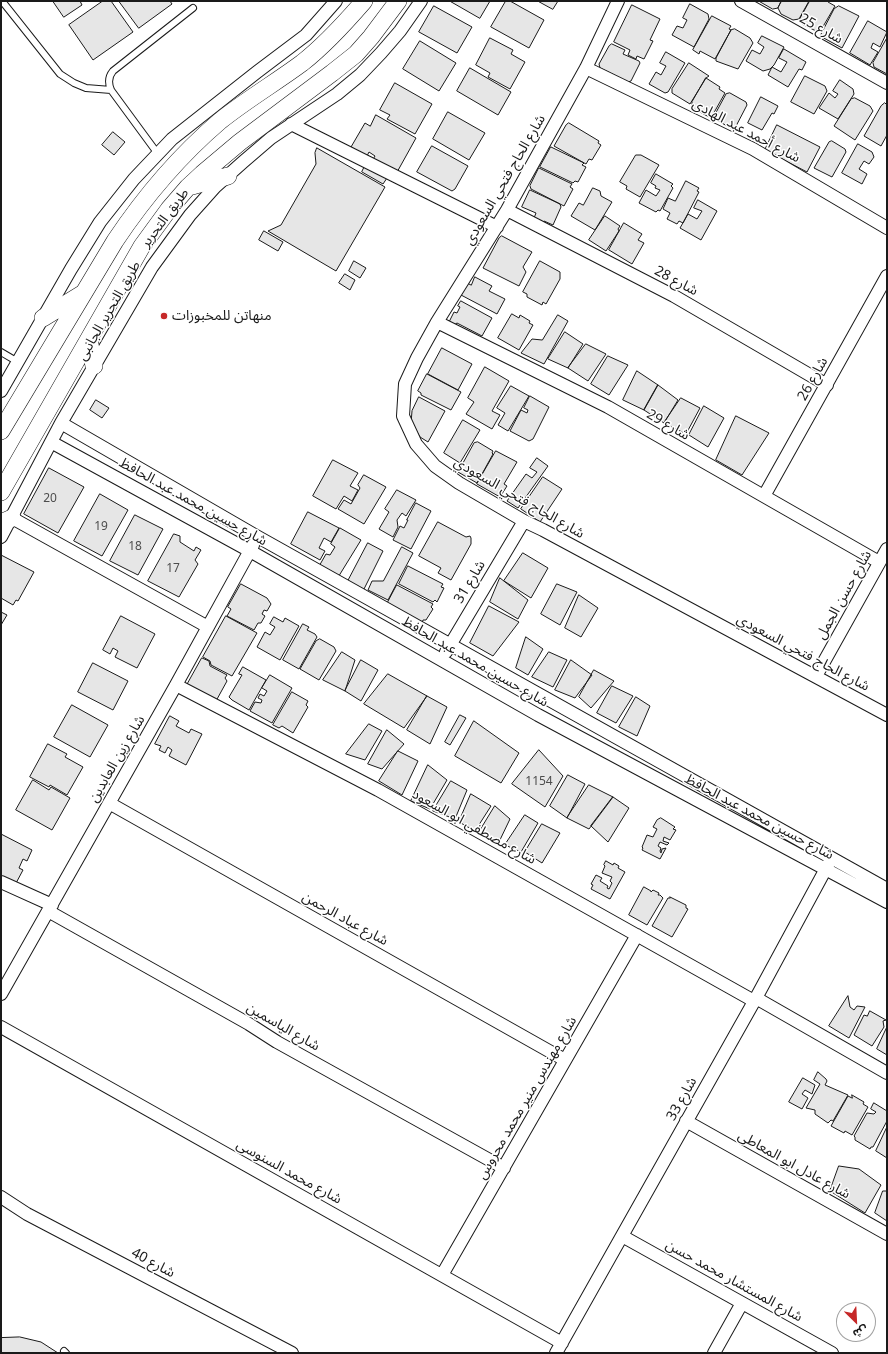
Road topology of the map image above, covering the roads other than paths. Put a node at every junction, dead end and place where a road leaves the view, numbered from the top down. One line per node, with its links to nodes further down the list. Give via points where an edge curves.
1 (2, 1): 11 (lane, via 60,74 86,88)
2 (336, 1): 13 (street, via 306,35 178,135)
3 (364, 1): 20 (street, طريق التحرير, via 329,39 303,62 222,120 174,164 133,214)
4 (398, 1): 15 (street, طريق التحرير, via 356,54 240,142)
5 (421, 1): 12 (street, طريق التحرير الجانبى, via 400,31 360,75 337,94)
6 (618, 1): 9 (street, شارع الحاج فتحي السعودي)
7 (741, 1): 10 (street, شارع 25)
8 (193, 8): 11 (lane, via 113,71 108,80)
9 (586, 68): 16 (street, شارع الحاج فتحي السعودي); 18 (street, شارع أحمد عبد الهادى, via 753,149)
10 (887, 83)
11 (111, 90): 13 (lane)
12 (291, 124): 14 (street, طريق التحرير الجانبى); 17 (street)
13 (158, 154): 21 (street, via 134,179 100,222)
14 (228, 176): 15 (street); 26 (street, طريق التحرير الجانبى, via 190,214 152,267)
15 (188, 187): 23 (street, طريق التحرير, via 169,208 142,246)
16 (507, 210): 17 (street, شارع الحاج فتحي السعودي); 27 (street, شارع 28, via 674,296)
17 (497, 227): 22 (street, شارع الحاج فتحي السعودي)
18 (887, 228)
19 (887, 276): 27 (street, شارع 26)
20 (84, 292): 21 (street); 30 (street, طريق التحرير)
21 (43, 318): 25 (street)
22 (437, 322): 33 (street, شارع 29, via 608,407); 35 (street, شارع الحاج فتحي السعودي, via 405,384 403,416 416,444 435,466)
23 (90, 338): 26 (street); 32 (street, طريق التحرير)
24 (1, 352): 25 (lane)
25 (18, 362): 28 (street)
26 (94, 366): 29 (street, طريق التحرير الجانبى)
27 (826, 385): 33 (street, شارع 26)
28 (1, 391)
29 (61, 423): 31 (street, طريق التحرير الجانبى); 37 (street, شارع حسين محمد عبد الحافظ)
30 (1, 431)
31 (51, 442): 34 (street, طريق التحرير الجانبى); 39 (street, شارع حسين محمد عبد الحافظ)
32 (1, 492)
33 (764, 496): 40 (street, شارع 29)
34 (6, 520): 36 (street, طريق التحرير الجانبى); 41 (street)
35 (524, 521): 42 (street, شارع 31); 44 (street, شارع الحاج فتحي السعودي)
36 (1, 537)
37 (258, 537): 39 (street, شارع زين العابدين); 42 (street, شارع حسين محمد عبد الحافظ)
38 (887, 549): 40 (street, شارع حسن الجمل)
39 (250, 551): 41 (street, شارع زين العابدين); 43 (street, شارع حسين محمد عبد الحافظ)
40 (880, 562): 44 (street, شارع حسن الجمل)
41 (208, 627): 45 (street, شارع زين العابدين)
42 (449, 645): 43 (street, شارع 31); 48 (street, شارع حسين محمد عبد الحافظ)
43 (442, 660): 49 (street, شارع حسين محمد عبد الحافظ, via 538,715)
44 (816, 676): 46 (street, شارع الحاج فتحي السعودي)
45 (176, 685): 47 (street, شارع زين العابدين); 54 (street, شارع مصطفي ابو السعود, via 378,790)
46 (887, 715)
47 (109, 803): 53 (street, شارع زين العابدين); 58 (street, شارع عباد الرحمن)
48 (831, 858): 49 (street, شارع 33); 51 (street, شارع حسين محمد عبد الحافظ)
49 (826, 870): 52 (street, شارع حسين محمد عبد الحافظ); 56 (street, شارع 33)
50 (1, 882): 53 (street, شارع الياسمين)
51 (887, 889)
52 (887, 902)
53 (50, 908): 55 (street, شارع زين العابدين); 61 (street, شارع الياسمين, via 277,1042)
54 (637, 935): 56 (street, شارع مصطفي ابو السعود); 58 (street, شارع مهندس منير محمد محروس)
55 (1, 994)
56 (755, 1000): 59 (street, شارع مصطفي ابو السعود); 60 (street, شارع 33)
57 (1, 1027): 65 (street, شارع محمد السنوسى)
58 (565, 1060): 61 (street, شارع مهندس منير محمد محروس)
59 (887, 1073)
60 (686, 1121): 63 (street, شارع عادل ابو المعاطى); 64 (street, شارع 33)
61 (504, 1168): 65 (street, شارع مهندس منير محمد محروس)
62 (1, 1197): 68 (street, شارع 40, via 28,1214)
63 (887, 1234)
64 (622, 1236): 66 (street, شارع المستشار محمد حسن); 67 (street, شارع 33)
65 (442, 1276): 67 (street, شارع محمد السنوسى)
66 (742, 1303): 69 (street); 70 (street, شارع المستشار محمد حسن)
67 (559, 1348)
68 (292, 1353)
69 (714, 1353)
70 (832, 1353)

